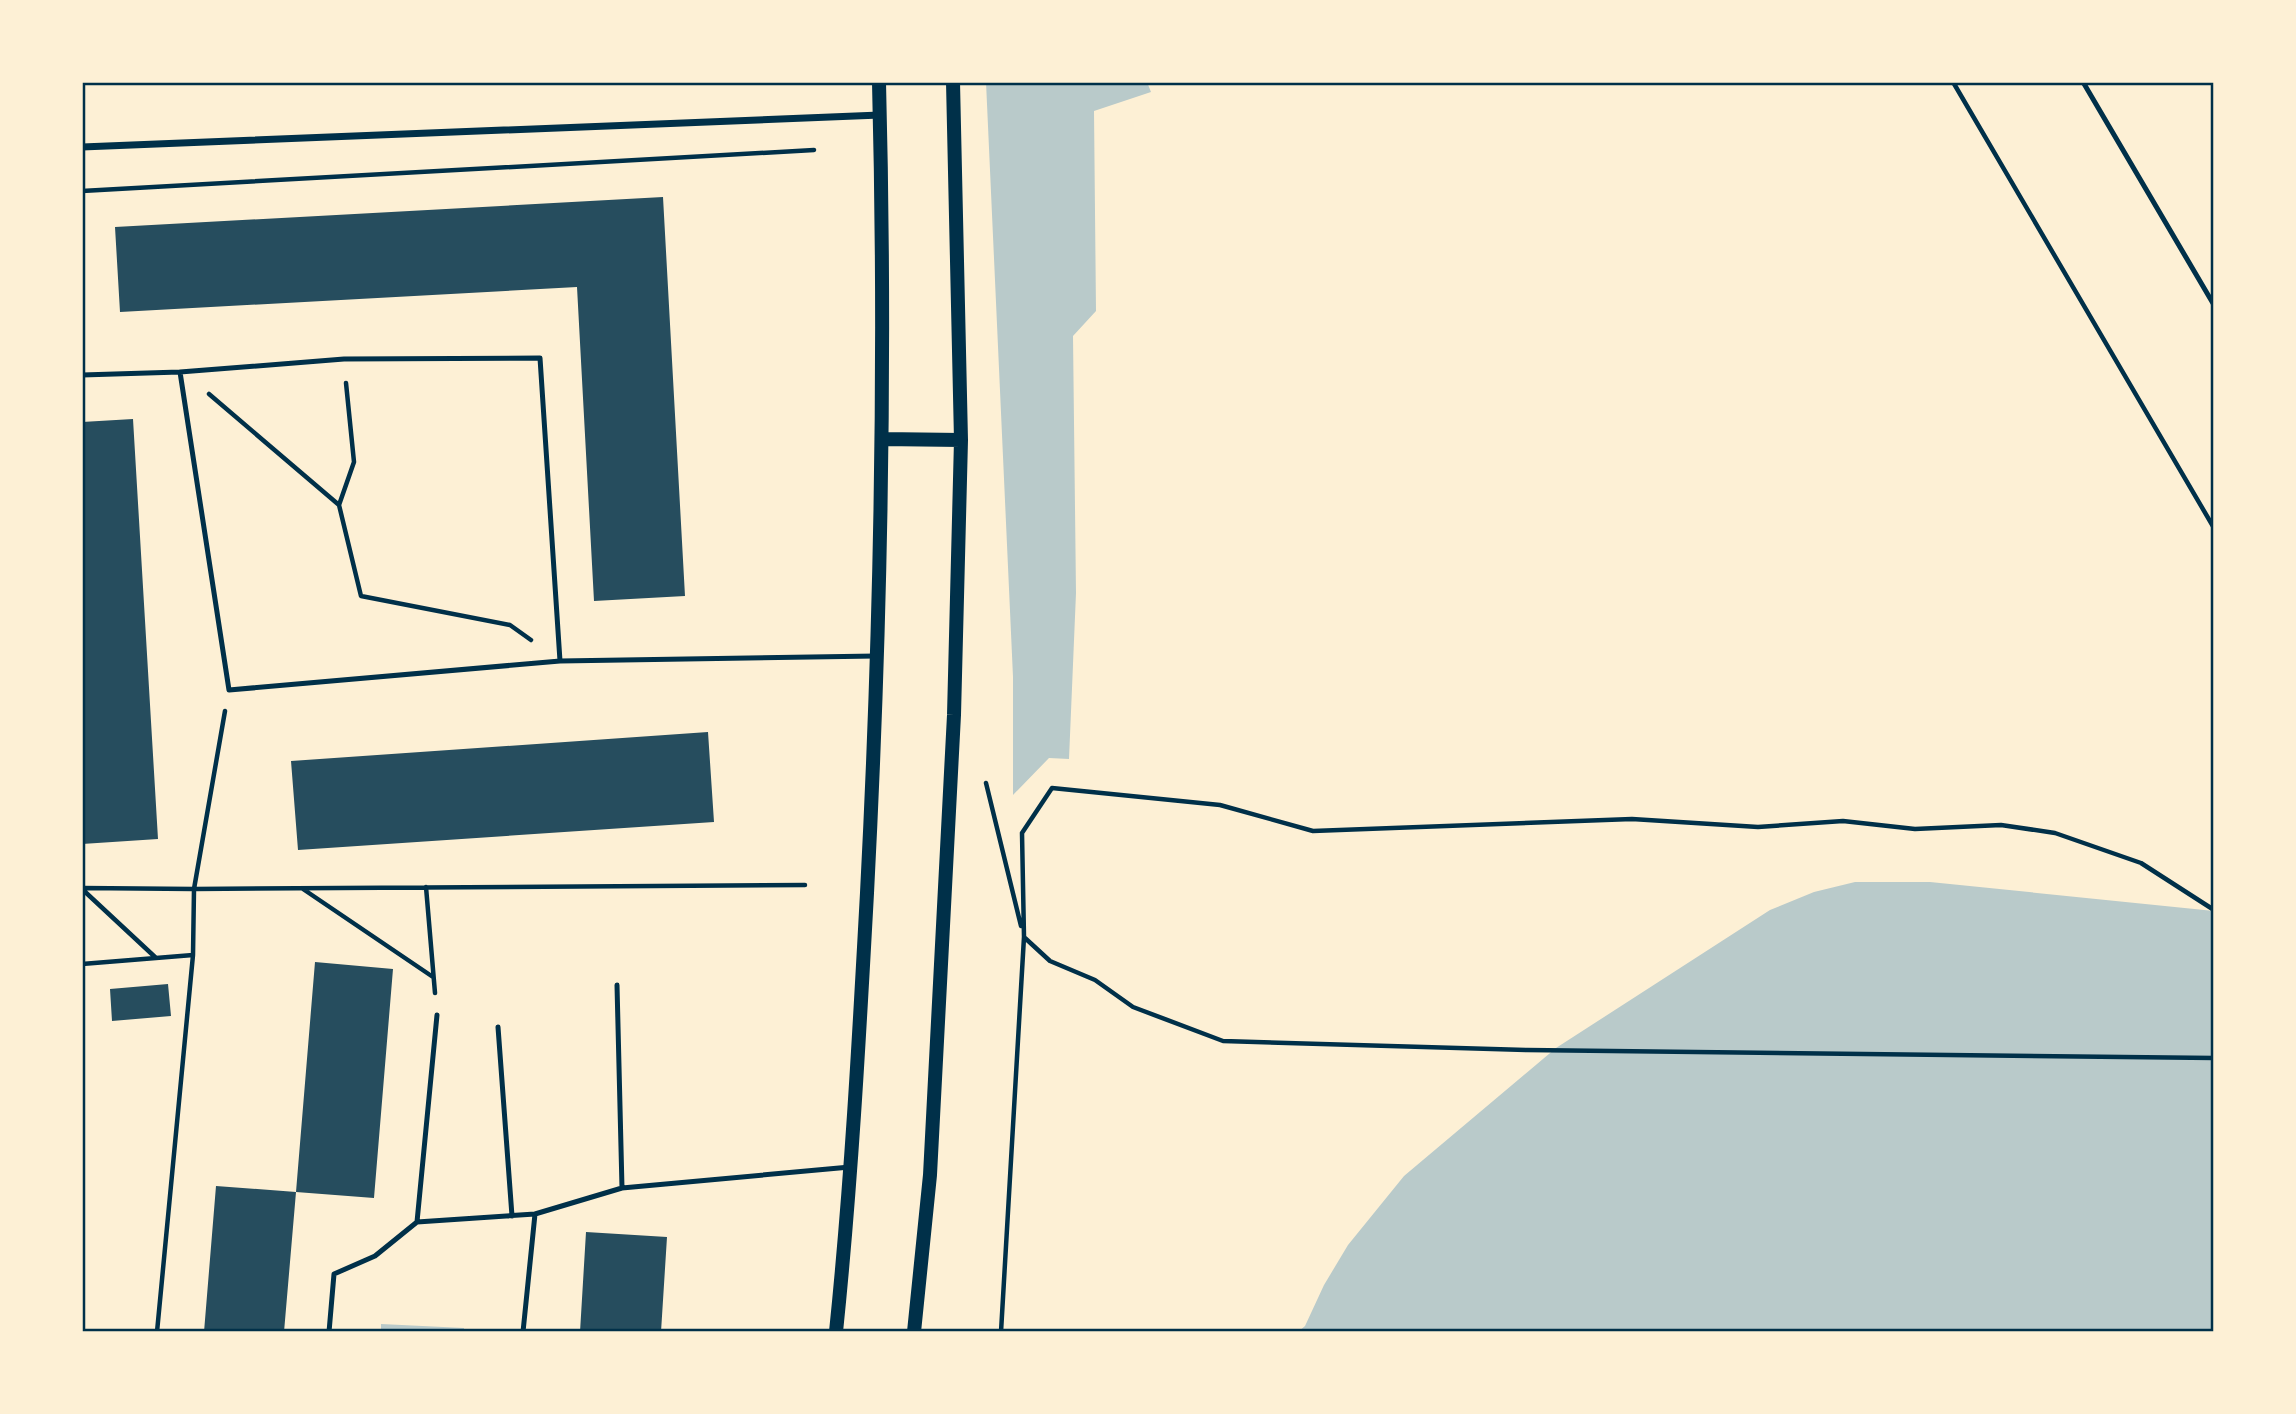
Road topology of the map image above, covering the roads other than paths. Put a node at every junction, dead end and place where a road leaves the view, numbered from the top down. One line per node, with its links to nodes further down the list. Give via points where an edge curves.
1 (879, 82): 4 (main road)
2 (953, 82): 12 (main road)
3 (2083, 82): 7 (lane)
4 (880, 115): 5 (street); 11 (main road)
5 (82, 147)
6 (2214, 285): 7 (lane)
7 (2205, 290): 8 (lane)
8 (2214, 305)
9 (180, 372): 10 (lane); 14 (lane, via 229,690); 14 (lane, via 344,359 540,358)
10 (82, 375)
11 (883, 439): 12 (main road); 13 (main road)
12 (961, 440): 26 (main road, via 951,783 930,1175)
13 (878, 656): 14 (lane); 18 (main road)
14 (560, 661)
15 (617, 985): 19 (lane)
16 (437, 1015): 22 (lane)
17 (498, 1027): 21 (lane)
18 (853, 1166): 19 (lane); 25 (main road)
19 (622, 1188): 20 (lane)
20 (535, 1214): 21 (lane); 24 (lane)
21 (512, 1216): 22 (lane)
22 (417, 1222): 23 (lane, via 375,1256 334,1274)
23 (329, 1332)
24 (523, 1332)
25 (836, 1332)
26 (914, 1332)

